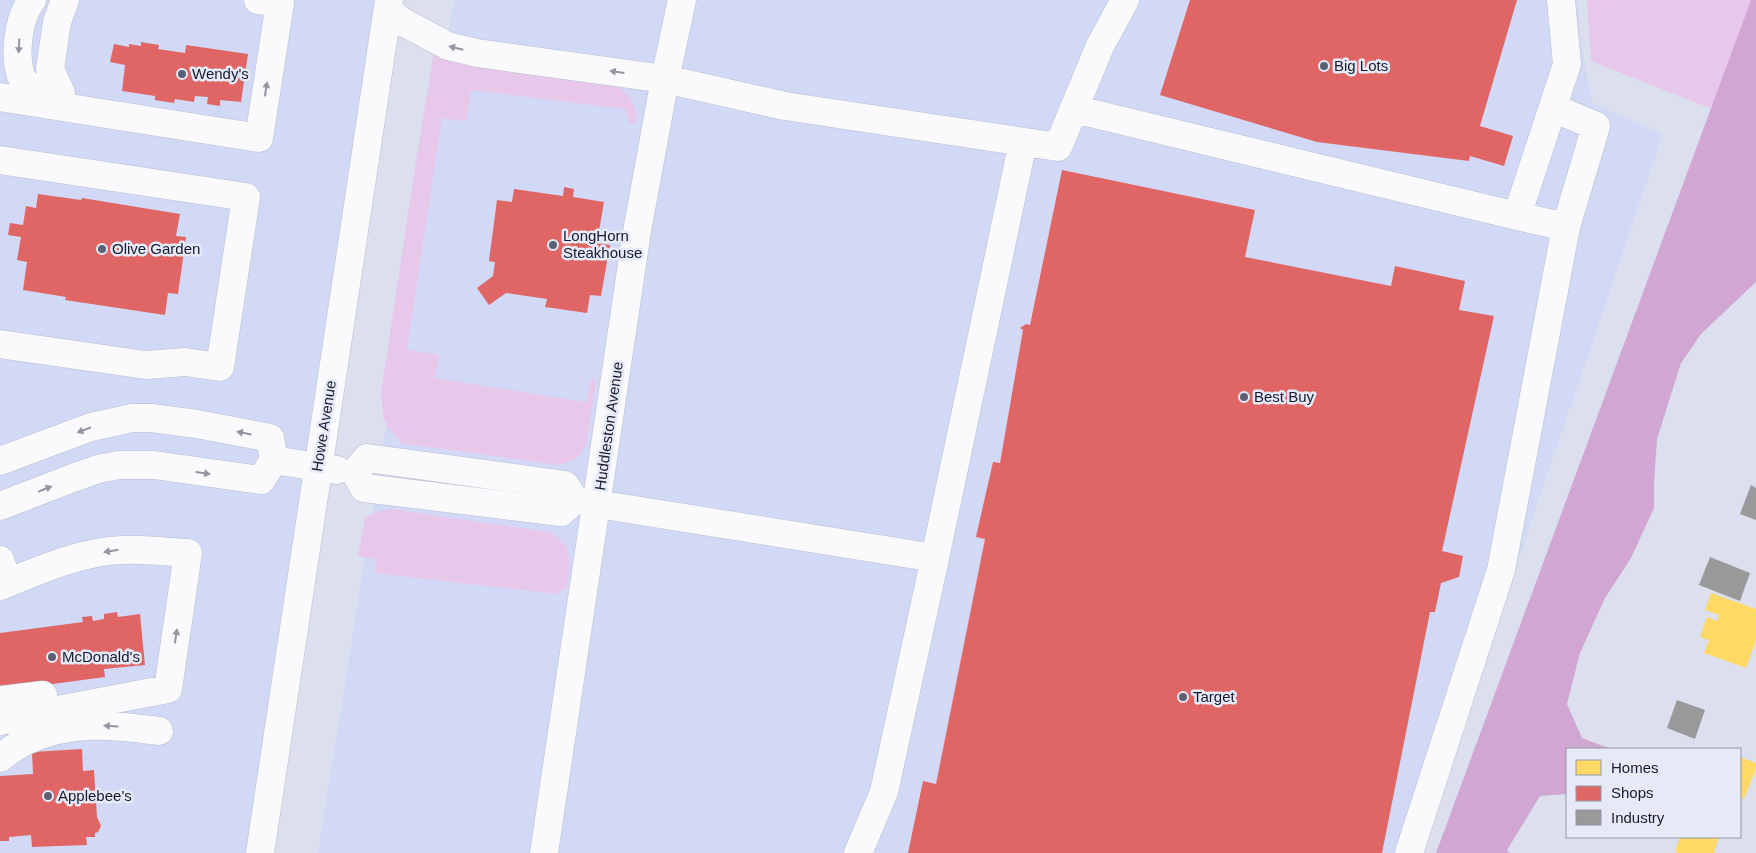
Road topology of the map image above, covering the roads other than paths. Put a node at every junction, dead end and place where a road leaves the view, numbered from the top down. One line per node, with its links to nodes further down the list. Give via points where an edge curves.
1 (32, 0): 10 (street, one-way to 10, via 24,16 18,45 21,75 30,88)
2 (65, 0): 10 (street, via 57,22 50,69)
3 (258, 0): 14 (street, one-way to 3, via 280,4)
4 (678, 0): 5 (street)
5 (682, 0): 9 (street, Huddleston Avenue)
6 (1125, 0): 13 (street, via 1100,46)
7 (1561, 0): 12 (street, via 1567,64)
8 (389, 5): 9 (street, one-way to 8, via 477,53 448,46 427,35); 22 (street, Howe Avenue)
9 (665, 79): 15 (street, via 784,106); 24 (street, Huddleston Avenue, via 637,231)
10 (61, 93): 14 (street)
11 (0, 97): 14 (street, via 259,138)
12 (1553, 108): 17 (street); 18 (street, via 1596,126)
13 (1074, 109): 15 (street, via 1058,147); 17 (street)
14 (261, 123)
15 (1023, 142): 26 (street)
16 (0, 160): 19 (street, via 246,197 220,367 185,362 146,365)
17 (1517, 216): 18 (street)
18 (1566, 227): 36 (street, via 1500,570)
19 (0, 344)
20 (274, 460): 21 (street, one-way to 21, via 270,438 197,424 132,418 90,427); 22 (street); 25 (street, one-way to 20, via 119,464 154,465 260,480)
21 (0, 461)
22 (318, 468): 23 (street); 33 (street, Howe Avenue)
23 (354, 472): 23 (street, via 364,488 561,512 575,500 565,485 367,458)
24 (597, 504): 26 (street); 34 (street, Huddleston Avenue)
25 (0, 506)
26 (935, 558): 35 (street, via 884,792)
27 (3, 576): 28 (street, one-way to 27, via 188,552 121,550 87,555 38,571)
28 (170, 678): 29 (street); 30 (street, via 168,689)
29 (0, 700)
30 (0, 721)
31 (159, 731): 32 (street, one-way to 32, via 85,725 24,741)
32 (0, 758)
33 (260, 853)
34 (544, 853)
35 (858, 853)
36 (1410, 853)

